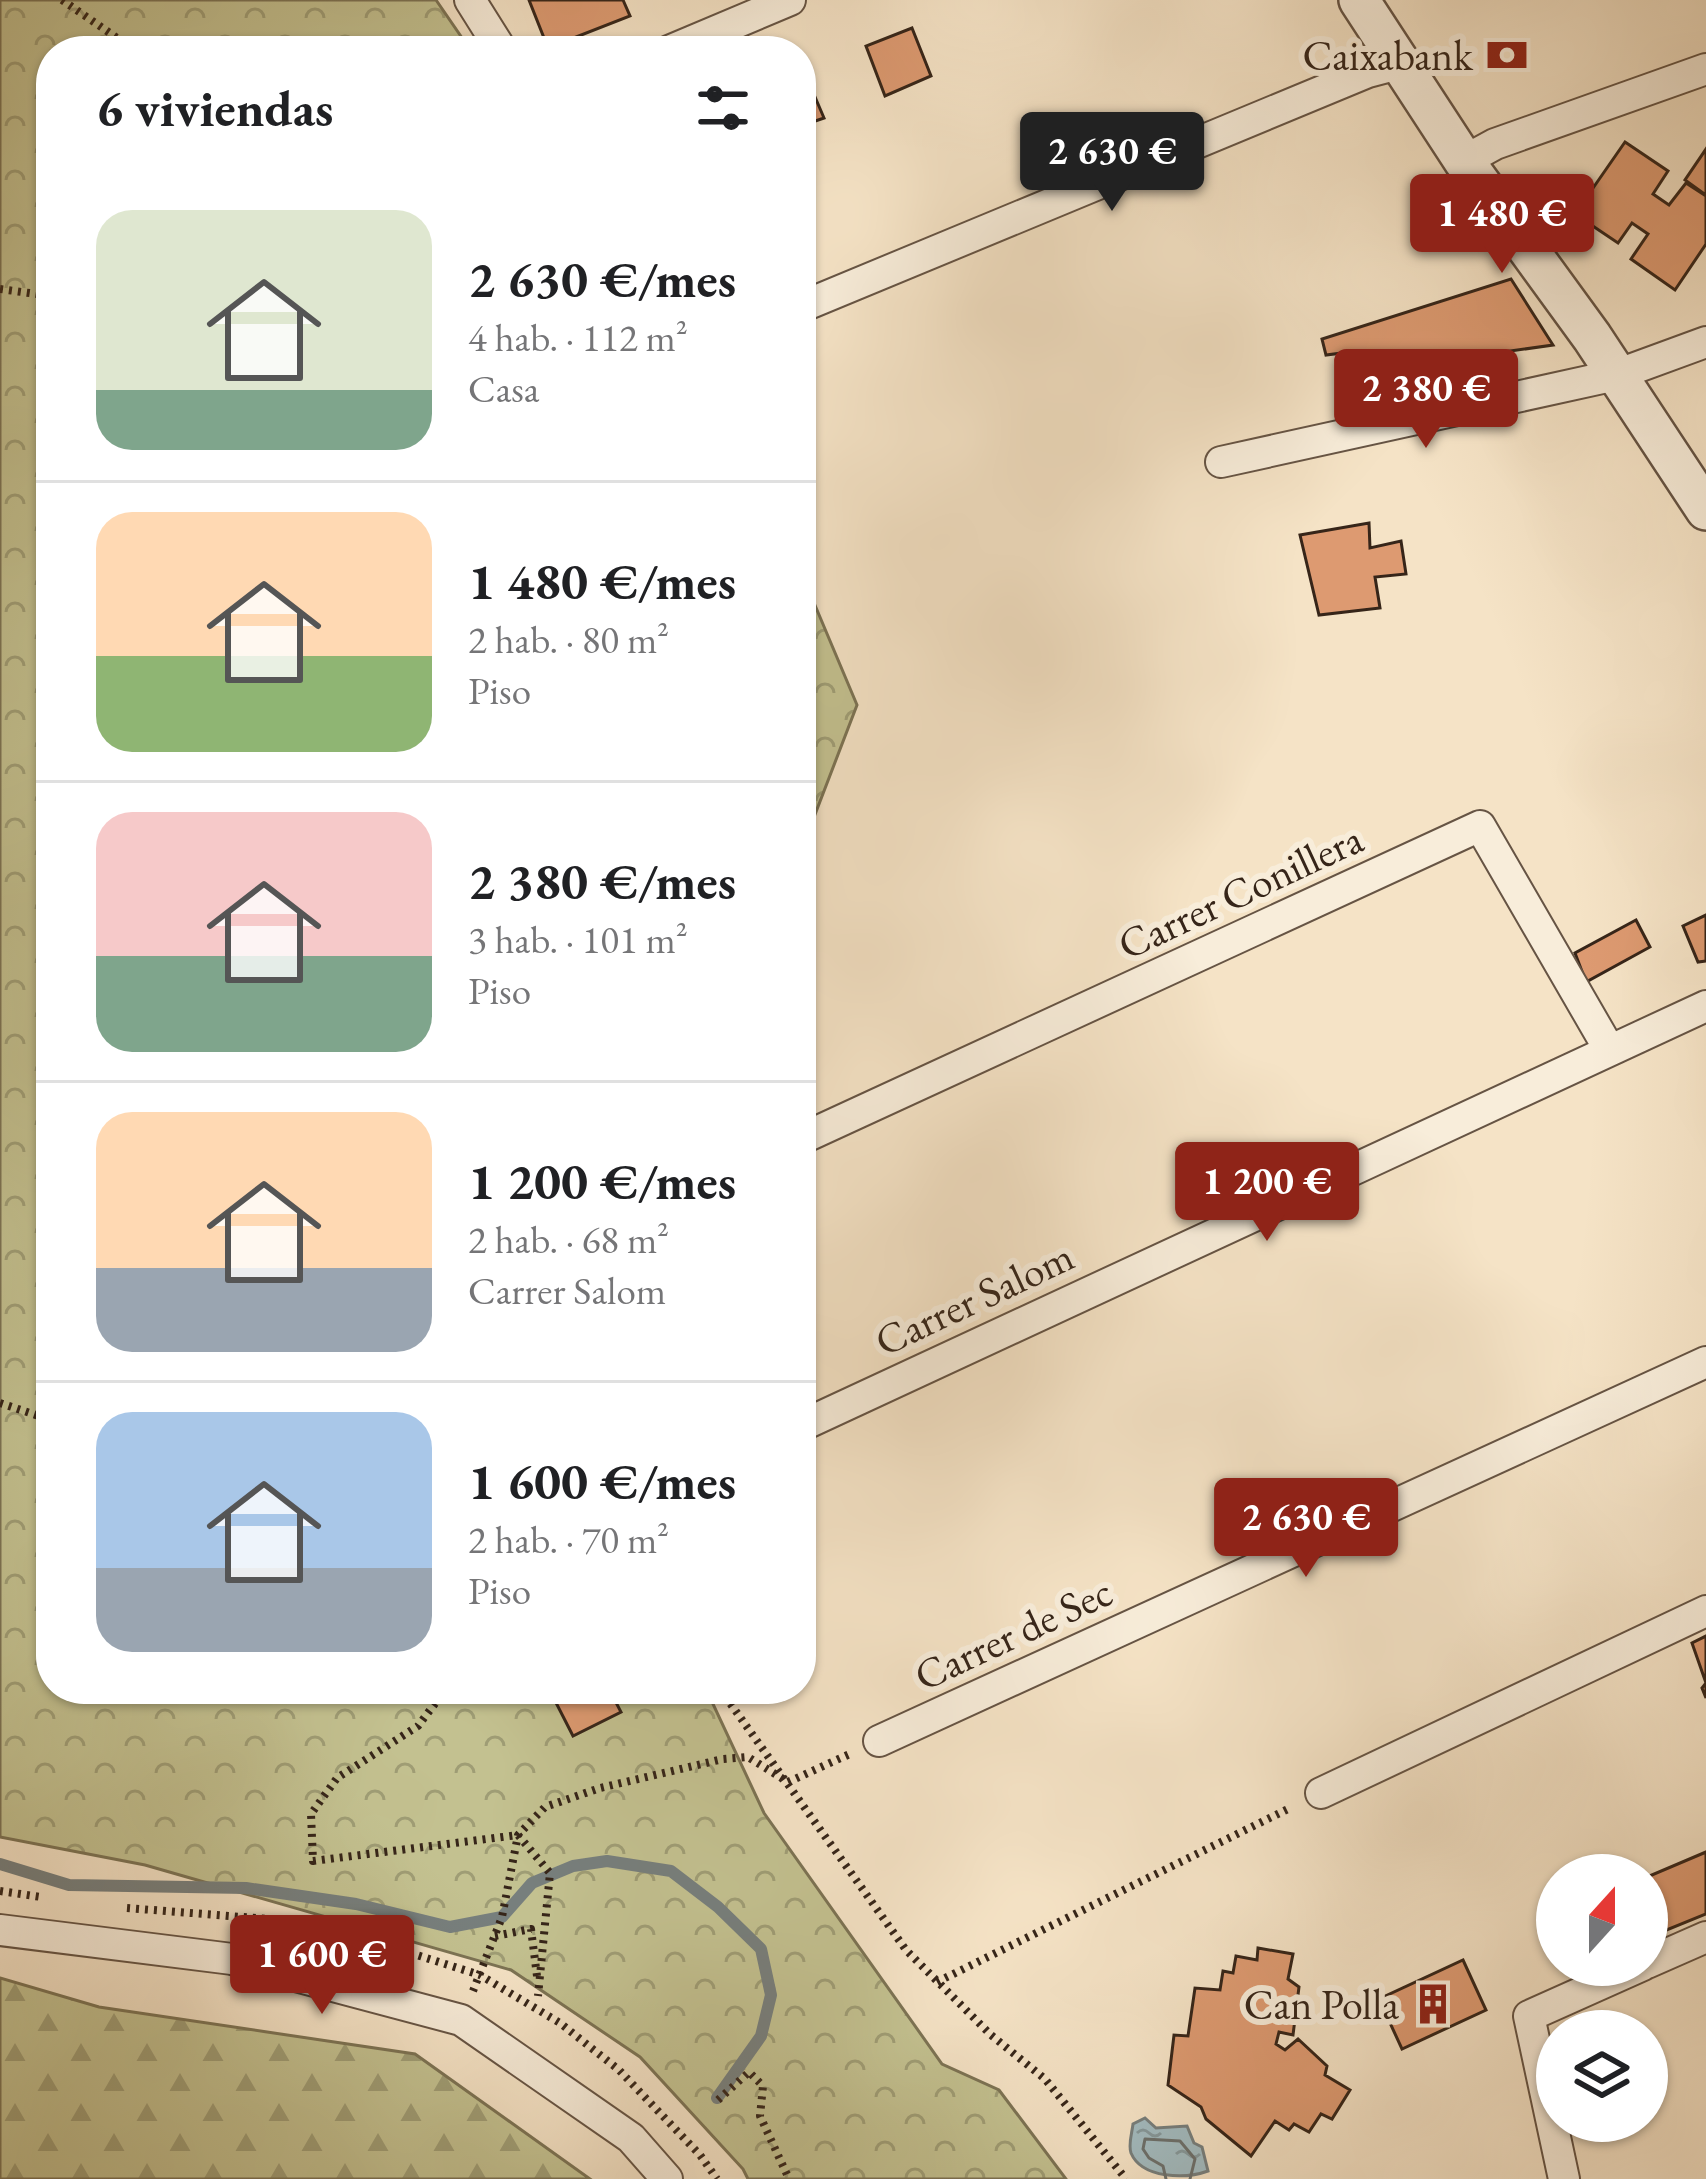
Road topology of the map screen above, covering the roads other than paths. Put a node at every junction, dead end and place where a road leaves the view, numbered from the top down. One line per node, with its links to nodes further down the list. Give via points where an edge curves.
1 (470, 0): 4 (street)
2 (790, 0): 5 (street)
3 (1359, 0): 6 (street)
4 (493, 36)
5 (705, 36)
6 (1402, 63): 8 (street); 9 (street)
7 (1706, 68): 8 (street)
8 (1464, 161): 11 (street)
9 (816, 302)
10 (1706, 342): 11 (street)
11 (1616, 375): 12 (street); 13 (street)
12 (1221, 462)
13 (1706, 510)
14 (1706, 1006): 15 (street, Carrer Salom)
15 (1609, 1049): 16 (street, Carrer Conillera, via 1480,826); 18 (street, Carrer Salom)
16 (816, 1132)
17 (1706, 1362): 20 (street, Carrer de Sec)
18 (816, 1419)
19 (1706, 1611): 21 (street)
20 (879, 1741)
21 (1321, 1793)
22 (0, 1930): 26 (street, via 232,1959 461,2020 631,2138)
23 (1706, 1937): 24 (street)
24 (1668, 1954)
25 (1596, 1986): 27 (street, via 1529,2016)
26 (667, 2179)
27 (1564, 2179)

